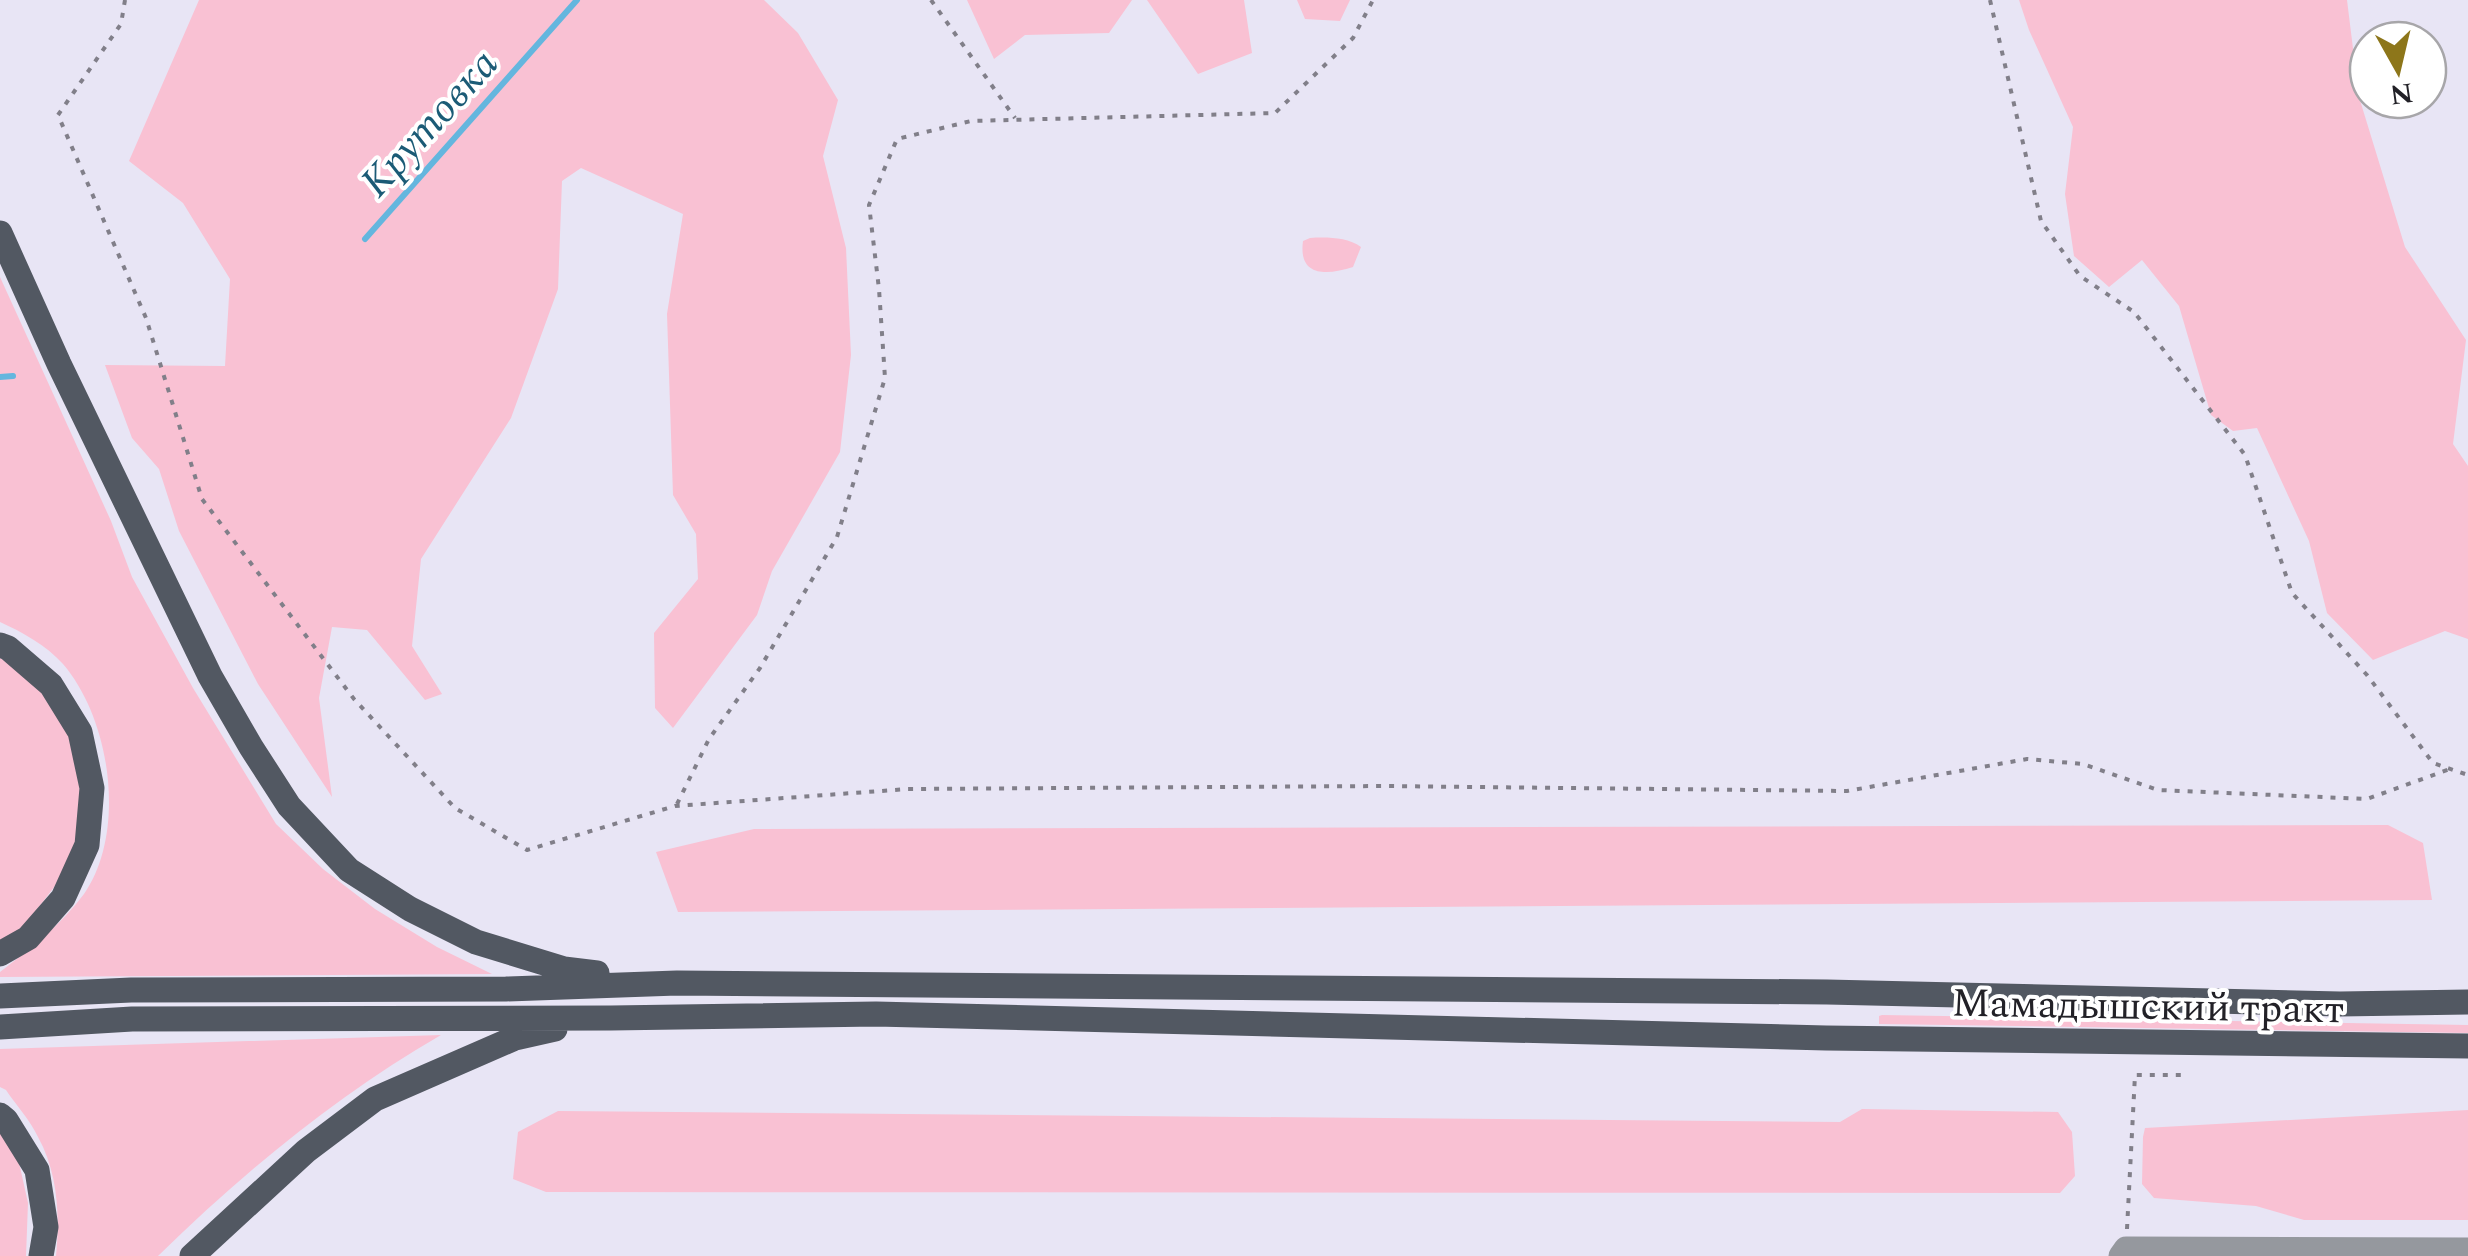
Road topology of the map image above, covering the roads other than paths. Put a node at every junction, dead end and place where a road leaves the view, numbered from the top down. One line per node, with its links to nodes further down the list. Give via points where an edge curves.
1 (0, 233): 4 (main road, via 210,676 289,806 349,870 476,942 564,970)
2 (0, 645): 3 (main road, via 51,685 80,732 92,788 87,845 64,898 28,938)
3 (0, 954)
4 (677, 983): 5 (main road); 6 (main road, Мамадышский тракт)
5 (0, 996)
6 (2468, 1002)
7 (611, 1018): 8 (main road, via 132,1020); 9 (main road, Мамадышский тракт, via 876,1014); 14 (main road, via 514,1038 375,1099 306,1150)
8 (0, 1027)
9 (2468, 1046)
10 (0, 1115): 13 (main road, via 37,1170 46,1227)
11 (2468, 1250): 12 (street)
12 (2124, 1252)
13 (41, 1256)
14 (192, 1256)

